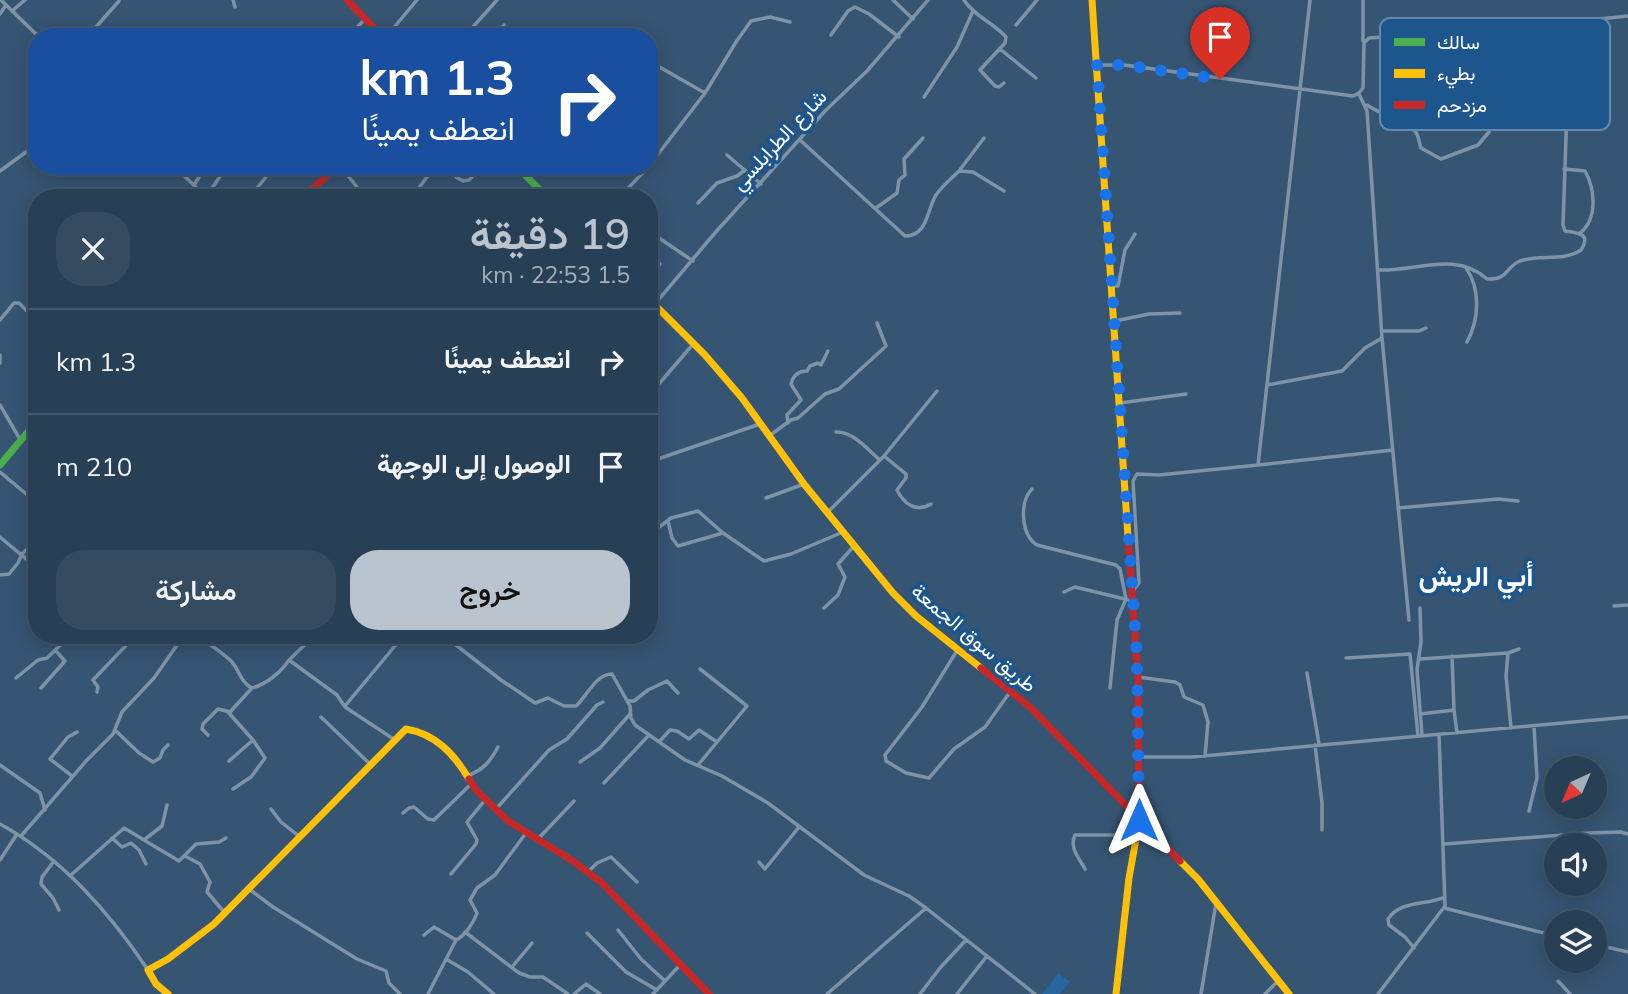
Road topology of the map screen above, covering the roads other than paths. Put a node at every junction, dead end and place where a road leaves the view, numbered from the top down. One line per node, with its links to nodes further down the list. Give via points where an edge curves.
1 (1, 0): 15 (street)
2 (25, 0): 17 (street)
3 (233, 0): 16 (street)
4 (348, 0): 22 (main road)
5 (417, 0): 31 (street)
6 (498, 0): 32 (street)
7 (893, 0): 23 (street)
8 (928, 0): 23 (street, شارع الطرابلسي)
9 (964, 0): 18 (street)
10 (1037, 0): 26 (street)
11 (1092, 0): 39 (main road)
12 (1310, 0): 43 (street)
13 (1363, 0): 37 (street)
14 (119, 1): 28 (street)
15 (6, 5): 17 (street); 19 (street)
16 (235, 7)
17 (12, 11): 27 (street)
18 (973, 11): 38 (street, via 1006,37); 46 (street, via 957,47)
19 (0, 14)
20 (1628, 16): 21 (street)
21 (1610, 18)
22 (365, 19): 29 (street); 30 (main road)
23 (913, 19): 36 (street, شارع الطرابلسي)
24 (790, 22): 44 (street, via 770,17 751,21)
25 (504, 25): 33 (street)
26 (1016, 25)
27 (30, 28)
28 (96, 28)
29 (356, 28)
30 (374, 28)
31 (392, 28)
32 (472, 28)
33 (502, 28)
34 (831, 34): 36 (street, via 855,7)
35 (1380, 36): 37 (street)
36 (899, 37): 54 (street, شارع الطرابلسي)
37 (1364, 43): 45 (street)
38 (1000, 49): 41 (street); 42 (street, via 980,70 995,86)
39 (1097, 65): 43 (street); 88 (main road)
40 (658, 66): 44 (street)
41 (1037, 78)
42 (1004, 83)
43 (1301, 89): 45 (street); 105 (street)
44 (705, 93): 56 (street)
45 (1359, 93): 47 (street)
46 (924, 97)
47 (1366, 104): 48 (street); 87 (street)
48 (1380, 113)
49 (1414, 130): 51 (street, via 1421,148 1441,159 1478,145)
50 (1566, 130): 58 (street)
51 (1489, 132)
52 (923, 138): 81 (street, via 904,159 905,175 897,193)
53 (984, 138): 60 (street)
54 (800, 140): 71 (street, شارع الطرابلسي); 81 (street)
55 (28, 151): 61 (street)
56 (658, 154)
57 (727, 155): 59 (street)
58 (1564, 169): 82 (street, via 1563,227); 82 (street, via 1585,171 1592,190 1591,221)
59 (745, 170): 71 (street); 80 (street, via 717,183)
60 (960, 170): 79 (street, via 973,172); 81 (street, via 936,195 915,235 902,234)
61 (0, 171)
62 (183, 175): 72 (street)
63 (200, 175): 72 (street)
64 (268, 175): 74 (street)
65 (329, 175): 75 (main road)
66 (347, 175): 76 (street)
67 (456, 175): 68 (street, via 466,181)
68 (472, 175)
69 (525, 175): 77 (main road)
70 (641, 175): 78 (street)
71 (761, 184): 85 (street, شارع الطرابلسي)
72 (194, 185): 73 (street)
73 (198, 189)
74 (256, 189)
75 (313, 189)
76 (355, 189)
77 (539, 189)
78 (627, 189)
79 (1004, 191)
80 (698, 203)
81 (876, 208)
82 (1580, 233): 86 (street, via 1584,243 1579,252 1519,262 1499,279 1488,279)
83 (1135, 234): 88 (street, via 1125,250 1118,286)
84 (658, 237): 85 (street)
85 (693, 261): 89 (street, شارع الطرابلسي)
86 (1464, 266): 87 (street, via 1445,263); 99 (street, via 1475,287 1475,326)
87 (1378, 270): 97 (street)
88 (1111, 286): 94 (main road)
89 (658, 295)
90 (658, 307): 100 (main road, طريق سوق الجمعة)
91 (28, 312): 93 (street, via 14,303)
92 (1180, 313): 94 (street)
93 (0, 320)
94 (1115, 321): 108 (main road)
95 (877, 323): 110 (street, via 886,346 839,389 825,394)
96 (1426, 328): 97 (street)
97 (1382, 331): 98 (street)
98 (1382, 338): 105 (street, via 1342,371); 116 (street)
99 (1467, 342)
100 (694, 343): 104 (street); 111 (main road, طريق سوق الجمعة)
101 (828, 351): 110 (street, via 821,365 810,366 793,378 791,384 801,400 787,415)
102 (0, 355): 103 (street)
103 (0, 363)
104 (658, 385)
105 (1267, 385): 120 (street)
106 (937, 391): 117 (street)
107 (1186, 394): 108 (street)
108 (1120, 402): 141 (main road)
109 (0, 405): 115 (street)
110 (788, 423): 114 (street)
111 (761, 424): 114 (main road, طريق سوق الجمعة); 118 (street)
112 (28, 432): 115 (main road)
113 (836, 432): 117 (street, via 844,432)
114 (769, 436): 122 (main road, طريق سوق الجمعة)
115 (21, 440): 119 (main road)
116 (1393, 450): 120 (street); 128 (street)
117 (882, 458): 127 (street, via 906,474 897,490 901,498 916,509); 129 (street)
118 (658, 459)
119 (0, 465)
120 (1258, 465): 141 (street, via 1137,474 1133,481 1139,583)
121 (0, 472): 124 (street)
122 (804, 484): 125 (street); 129 (main road, طريق سوق الجمعة)
123 (1032, 489): 142 (street, via 1024,516 1024,530 1031,542 1116,565)
124 (28, 495)
125 (766, 498)
126 (1518, 501): 128 (street)
127 (931, 504)
128 (1398, 508): 147 (street)
129 (827, 513): 132 (main road, طريق سوق الجمعة)
130 (668, 521): 131 (street); 133 (street, via 698,511); 133 (street, via 678,546)
131 (658, 528)
132 (843, 532): 133 (street, via 769,561); 135 (main road, طريق سوق الجمعة)
133 (723, 533)
134 (0, 537): 137 (street)
135 (854, 546): 145 (street, via 838,564 845,577 841,591); 155 (main road, طريق سوق الجمعة, via 916,616)
136 (28, 548): 137 (street)
137 (22, 554): 138 (street); 139 (street, via 9,574)
138 (28, 560)
139 (0, 575)
140 (1064, 592): 142 (street, via 1075,587)
141 (1132, 592): 142 (main road)
142 (1130, 600): 165 (main road); 169 (street, via 1117,620)
143 (1628, 605): 144 (street)
144 (1614, 606)
145 (824, 608)
146 (1420, 608): 161 (street)
147 (1409, 620)
148 (61, 644): 157 (street)
149 (127, 644): 171 (street, via 94,679)
150 (178, 644): 184 (street, via 122,712)
151 (209, 644): 168 (street)
152 (306, 644): 162 (street)
153 (397, 644): 175 (street)
154 (455, 644): 173 (street, via 535,703 548,698 576,706 597,680 609,673)
155 (958, 649): 170 (main road, طريق سوق الجمعة); 170 (street, via 885,755 896,769 929,778 954,749 985,727)
156 (1519, 649): 158 (street)
157 (55, 650): 166 (street); 167 (street, via 64,662)
158 (1508, 653): 159 (street); 183 (street)
159 (1452, 656): 161 (street); 176 (street)
160 (1346, 658): 190 (street, via 1410,654)
161 (1419, 659): 178 (street)
162 (289, 660): 168 (street); 175 (street)
163 (700, 669): 194 (street, via 747,706)
164 (1307, 673): 195 (street)
165 (1138, 677): 198 (street, via 1175,682 1184,697 1203,705 1208,722); 199 (main road)
166 (16, 678)
167 (41, 688)
168 (253, 688): 177 (street)
169 (1110, 688)
170 (1012, 691): 217 (main road, طريق سوق الجمعة)
171 (97, 692)
172 (678, 693): 173 (street, via 667,681 634,701)
173 (627, 700): 179 (street)
174 (603, 702): 213 (street, via 550,750)
175 (345, 706): 192 (street)
176 (1454, 710): 178 (street); 186 (street)
177 (228, 712): 189 (street, via 218,709 203,724); 191 (street)
178 (1420, 713): 190 (street)
179 (630, 714): 187 (street, via 635,725); 201 (street, via 600,748)
180 (321, 717): 203 (street)
181 (1628, 717): 182 (street)
182 (1534, 726): 183 (street); 215 (street, via 1537,778)
183 (1511, 729): 186 (street)
184 (116, 730): 196 (street, via 153,762); 205 (street)
185 (77, 732): 205 (street, via 50,759)
186 (1457, 733): 188 (street)
187 (649, 734): 193 (street); 207 (street)
188 (1439, 734): 190 (street); 230 (street)
189 (208, 735)
190 (1420, 736): 195 (street)
191 (253, 740): 200 (street); 208 (street, via 265,759 251,777)
192 (395, 740): 203 (main road); 206 (main road, via 406,729 419,731 447,748)
193 (659, 742): 194 (street, via 670,730 689,739 699,730); 204 (street)
194 (718, 742): 204 (street)
195 (1317, 744): 198 (street); 220 (street)
196 (168, 745)
197 (498, 747): 206 (street, via 490,762)
198 (1205, 756): 199 (street)
199 (1139, 757): 217 (main road)
200 (229, 761)
201 (580, 762)
202 (0, 765): 214 (street, via 40,793)
203 (371, 765): 225 (main road)
204 (698, 765): 219 (street, via 768,803)
205 (72, 776): 214 (street)
206 (469, 780): 209 (main road); 216 (street, via 435,820 414,807)
207 (604, 783)
208 (233, 789)
209 (485, 800): 213 (main road); 238 (street, via 467,822 477,844)
210 (574, 801): 229 (street)
211 (167, 805): 228 (street, via 162,826)
212 (271, 809): 225 (street)
213 (496, 809): 221 (main road)
214 (45, 810): 223 (street)
215 (1529, 811)
216 (403, 813)
217 (1139, 820): 224 (main road); 243 (main road, طريق سوق الجمعة)
218 (0, 824): 223 (street)
219 (799, 827): 234 (street, via 765,869); 244 (street, via 864,875)
220 (1322, 830)
221 (526, 833): 229 (main road); 249 (street, via 495,875 472,894 470,900 477,912)
222 (1628, 834): 230 (street)
223 (19, 835): 232 (street); 233 (street)
224 (1136, 835): 236 (street, via 1075,835 1074,850); 280 (main road)
225 (300, 837): 241 (main road)
226 (112, 838): 228 (street, via 124,828); 235 (street, via 122,847 131,844 139,850); 239 (street)
227 (226, 838): 231 (street, via 195,844)
228 (144, 839): 231 (street, via 178,861)
229 (538, 839): 237 (main road)
230 (1444, 844): 242 (street)
231 (185, 856): 247 (street, via 203,868 210,882 207,892)
232 (0, 860)
233 (54, 861): 239 (street); 246 (street, via 41,884)
234 (760, 862)
235 (146, 864)
236 (1085, 869)
237 (588, 872): 240 (street, via 611,857); 261 (main road)
238 (451, 874)
239 (71, 875): 263 (street)
240 (637, 882)
241 (249, 889): 247 (main road); 269 (street, via 356,958 386,971 389,983)
242 (1445, 897): 245 (street); 257 (street, via 1403,906 1388,919)
243 (1216, 901): 265 (main road, طريق سوق الجمعة); 281 (street)
244 (926, 908): 254 (street); 276 (street)
245 (1444, 908): 251 (street); 257 (street)
246 (59, 910)
247 (225, 913): 263 (main road, via 180,951)
248 (618, 930): 264 (street)
249 (465, 932): 253 (street); 262 (street)
250 (587, 933): 267 (street, via 626,972)
251 (1544, 933)
252 (424, 935): 253 (street, via 434,927)
253 (456, 940): 260 (street)
254 (966, 940): 259 (street); 277 (street)
255 (532, 943): 262 (street)
256 (1607, 947): 258 (street)
257 (1414, 948): 284 (street)
258 (1628, 952)
259 (987, 956): 278 (street); 279 (street)
260 (446, 959): 270 (street); 271 (street)
261 (681, 965): 264 (street); 275 (main road)
262 (512, 967): 272 (street, via 524,975 543,977)
263 (148, 970): 268 (main road)
264 (665, 981): 267 (street)
265 (1278, 981): 282 (street); 283 (main road, طريق سوق الجمعة)
266 (1558, 981): 285 (street)
267 (655, 992)
268 (168, 994)
269 (400, 994)
270 (428, 994)
271 (494, 994)
272 (568, 994)
273 (574, 994): 274 (street, via 586,984)
274 (600, 994)
275 (709, 994)
276 (827, 994)
277 (920, 994)
278 (957, 994)
279 (1035, 994)
280 (1116, 994)
281 (1201, 994)
282 (1265, 994)
283 (1289, 994)
284 (1378, 994)
285 (1570, 994)

